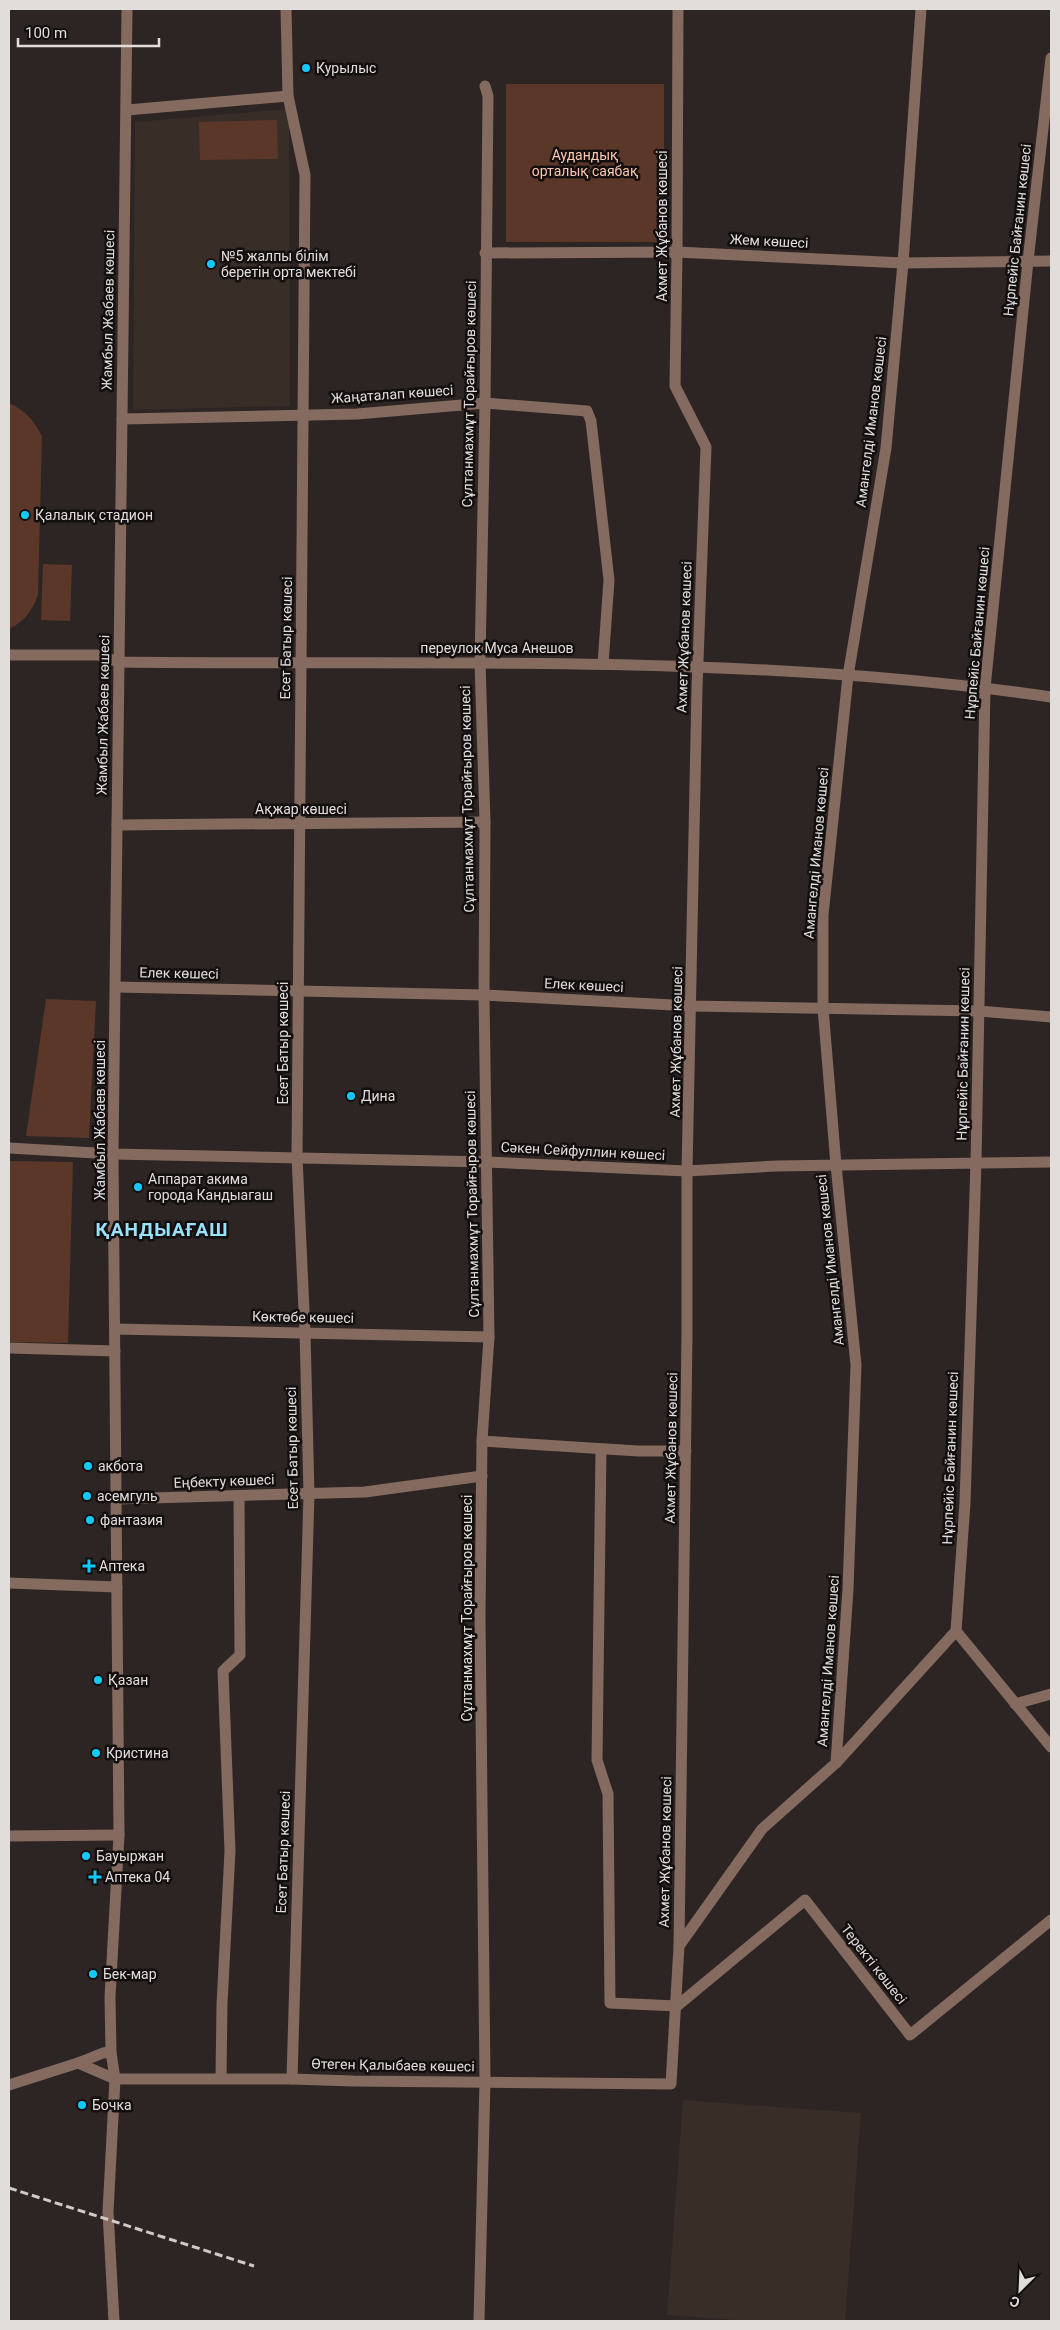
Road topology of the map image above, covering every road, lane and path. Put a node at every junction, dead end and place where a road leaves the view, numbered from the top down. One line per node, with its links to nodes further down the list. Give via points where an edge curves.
1 (127, 9): 8 (street, Жамбыл Жабаев көшесі)
2 (286, 9): 7 (street, Есет Батыр көшесі)
3 (678, 9): 9 (street, Ахмет Жұбанов көшесі)
4 (921, 9): 13 (street, Амангелді Иманов көшесі)
5 (1051, 58): 12 (street, Нұрпейіс Байғанин көшесі)
6 (485, 86): 10 (street, Сұлтанмахмұт Торайғыров көшесі, via 488,96)
7 (288, 96): 8 (street); 15 (street, Есет Батыр көшесі, via 305,174)
8 (127, 110): 16 (street, Жамбыл Жабаев көшесі)
9 (677, 252): 10 (street, Жем көшесі); 13 (street, Жем көшесі); 22 (street, Ахмет Жұбанов көшесі, via 675,386 706,447)
10 (485, 253): 14 (street, Сұлтанмахмұт Торайғыров көшесі)
11 (1051, 260): 12 (street, Жем көшесі)
12 (1028, 261): 13 (street, Жем көшесі); 24 (street, Нұрпейіс Байғанин көшесі)
13 (903, 262): 23 (street, Амангелді Иманов көшесі, via 886,448)
14 (485, 403): 15 (street, Жаңаталап көшесі, via 357,414); 19 (street, Сұлтанмахмұт Торайғыров көшесі); 21 (street, Жаңаталап көшесі, via 588,411 609,580)
15 (303, 414): 16 (street, Жаңаталап көшесі); 20 (street, Есет Батыр көшесі)
16 (122, 418): 18 (street, Жамбыл Жабаев көшесі)
17 (9, 655): 18 (street, переулок Муса Анешов, via 98,654)
18 (119, 662): 20 (street, переулок Муса Анешов); 27 (street, Жамбыл Жабаев көшесі)
19 (480, 662): 20 (street, переулок Муса Анешов); 21 (street, переулок Муса Анешов); 26 (street, Сұлтанмахмұт Торайғыров көшесі)
20 (301, 664): 28 (street, Есет Батыр көшесі)
21 (603, 664): 22 (street, переулок Муса Анешов)
22 (698, 667): 23 (street, переулок Муса Анешов); 32 (street, Ахмет Жұбанов көшесі)
23 (848, 676): 24 (street, переулок Муса Анешов); 33 (street, Амангелді Иманов көшесі, via 823,915)
24 (985, 688): 25 (street, переулок Муса Анешов); 34 (street, Нұрпейіс Байғанин көшесі)
25 (1051, 697)
26 (485, 822): 28 (street, Ақжар көшесі); 31 (street, Сұлтанмахмұт Торайғыров көшесі)
27 (117, 824): 28 (street, Ақжар көшесі); 29 (street, Жамбыл Жабаев көшесі)
28 (300, 824): 30 (street, Есет Батыр көшесі)
29 (116, 987): 30 (street, Елек көшесі); 37 (street, Жамбыл Жабаев көшесі)
30 (298, 990): 31 (street, Елек көшесі); 38 (street, Есет Батыр көшесі)
31 (484, 995): 32 (street, Елек көшесі); 39 (street, Сұлтанмахмұт Торайғыров көшесі)
32 (692, 1006): 33 (street, Елек көшесі); 43 (street, Ахмет Жұбанов көшесі)
33 (823, 1008): 34 (street, Елек көшесі); 42 (street, Амангелді Иманов көшесі)
34 (979, 1011): 35 (street, Елек көшесі); 40 (street, Нұрпейіс Байғанин көшесі)
35 (1051, 1017)
36 (9, 1148): 37 (street, Сәкен Сейфуллин көшесі)
37 (113, 1154): 38 (street, Сәкен Сейфуллин көшесі); 44 (street, Жамбыл Жабаев көшесі)
38 (296, 1157): 39 (street, Сәкен Сейфуллин көшесі); 45 (street, Есет Батыр көшесі)
39 (487, 1162): 43 (street, Сәкен Сейфуллин көшесі); 46 (street, Сұлтанмахмұт Торайғыров көшесі)
40 (976, 1162): 41 (street, Сәкен Сейфуллин көшесі); 42 (street, Сәкен Сейфуллин көшесі); 58 (street, Нұрпейіс Байғанин көшесі, via 965,1503)
41 (1051, 1162)
42 (836, 1165): 43 (street, Сәкен Сейфуллин көшесі); 62 (street, Амангелді Иманов көшесі, via 856,1365 848,1589)
43 (687, 1171): 51 (street, Ахмет Жұбанов көшесі)
44 (115, 1328): 45 (street, Көктөбе көшесі); 48 (street, Жамбыл Жабаев көшесі)
45 (305, 1332): 46 (street, Көктөбе көшесі); 53 (street, Есет Батыр көшесі)
46 (489, 1337): 49 (street, Сұлтанмахмұт Торайғыров көшесі)
47 (9, 1348): 48 (street)
48 (115, 1351): 55 (street, Жамбыл Жабаев көшесі)
49 (482, 1440): 50 (street); 52 (street, Сұлтанмахмұт Торайғыров көшесі)
50 (601, 1449): 51 (street); 67 (street, via 597,1760 608,1794 610,2003)
51 (686, 1450): 66 (street, Ахмет Жұбанов көшесі)
52 (482, 1476): 53 (street, Еңбекту көшесі, via 365,1492); 73 (street, Сұлтанмахмұт Торайғыров көшесі, via 480,1616)
53 (309, 1494): 54 (street, Еңбекту көшесі); 71 (street, Есет Батыр көшесі)
54 (239, 1496): 55 (street, Еңбекту көшесі); 70 (street, via 240,1655 223,1671 230,1851)
55 (116, 1499): 57 (street, Жамбыл Жабаев көшесі)
56 (9, 1583): 57 (street)
57 (117, 1587): 63 (street, Жамбыл Жабаев көшесі)
58 (956, 1631): 60 (street); 62 (street)
59 (1051, 1694): 60 (street)
60 (1016, 1704): 61 (street)
61 (1051, 1748)
62 (836, 1764): 66 (street, via 762,1829)
63 (119, 1835): 64 (street); 68 (street, Жамбыл Жабаев көшесі)
64 (9, 1836)
65 (1051, 1920): 67 (street, Теректі көшесі, via 910,2035 805,1900)
66 (679, 1946): 67 (street, Ахмет Жұбанов көшесі)
67 (677, 2006): 74 (street, Ахмет Жұбанов көшесі)
68 (110, 2052): 69 (street); 72 (street, Жамбыл Жабаев көшесі)
69 (78, 2063): 72 (street); 75 (street)
70 (221, 2078): 71 (street, Өтеген Қалыбаев көшесі); 72 (street, Өтеген Қалыбаев көшесі)
71 (292, 2078): 73 (street, Өтеген Қалыбаев көшесі)
72 (115, 2079): 76 (street, Жамбыл Жабаев көшесі, via 108,2212)
73 (485, 2082): 74 (street, Өтеген Қалыбаев көшесі); 77 (street, Сұлтанмахмұт Торайғыров көшесі)
74 (671, 2084)
75 (9, 2085)
76 (114, 2321)
77 (479, 2321)

